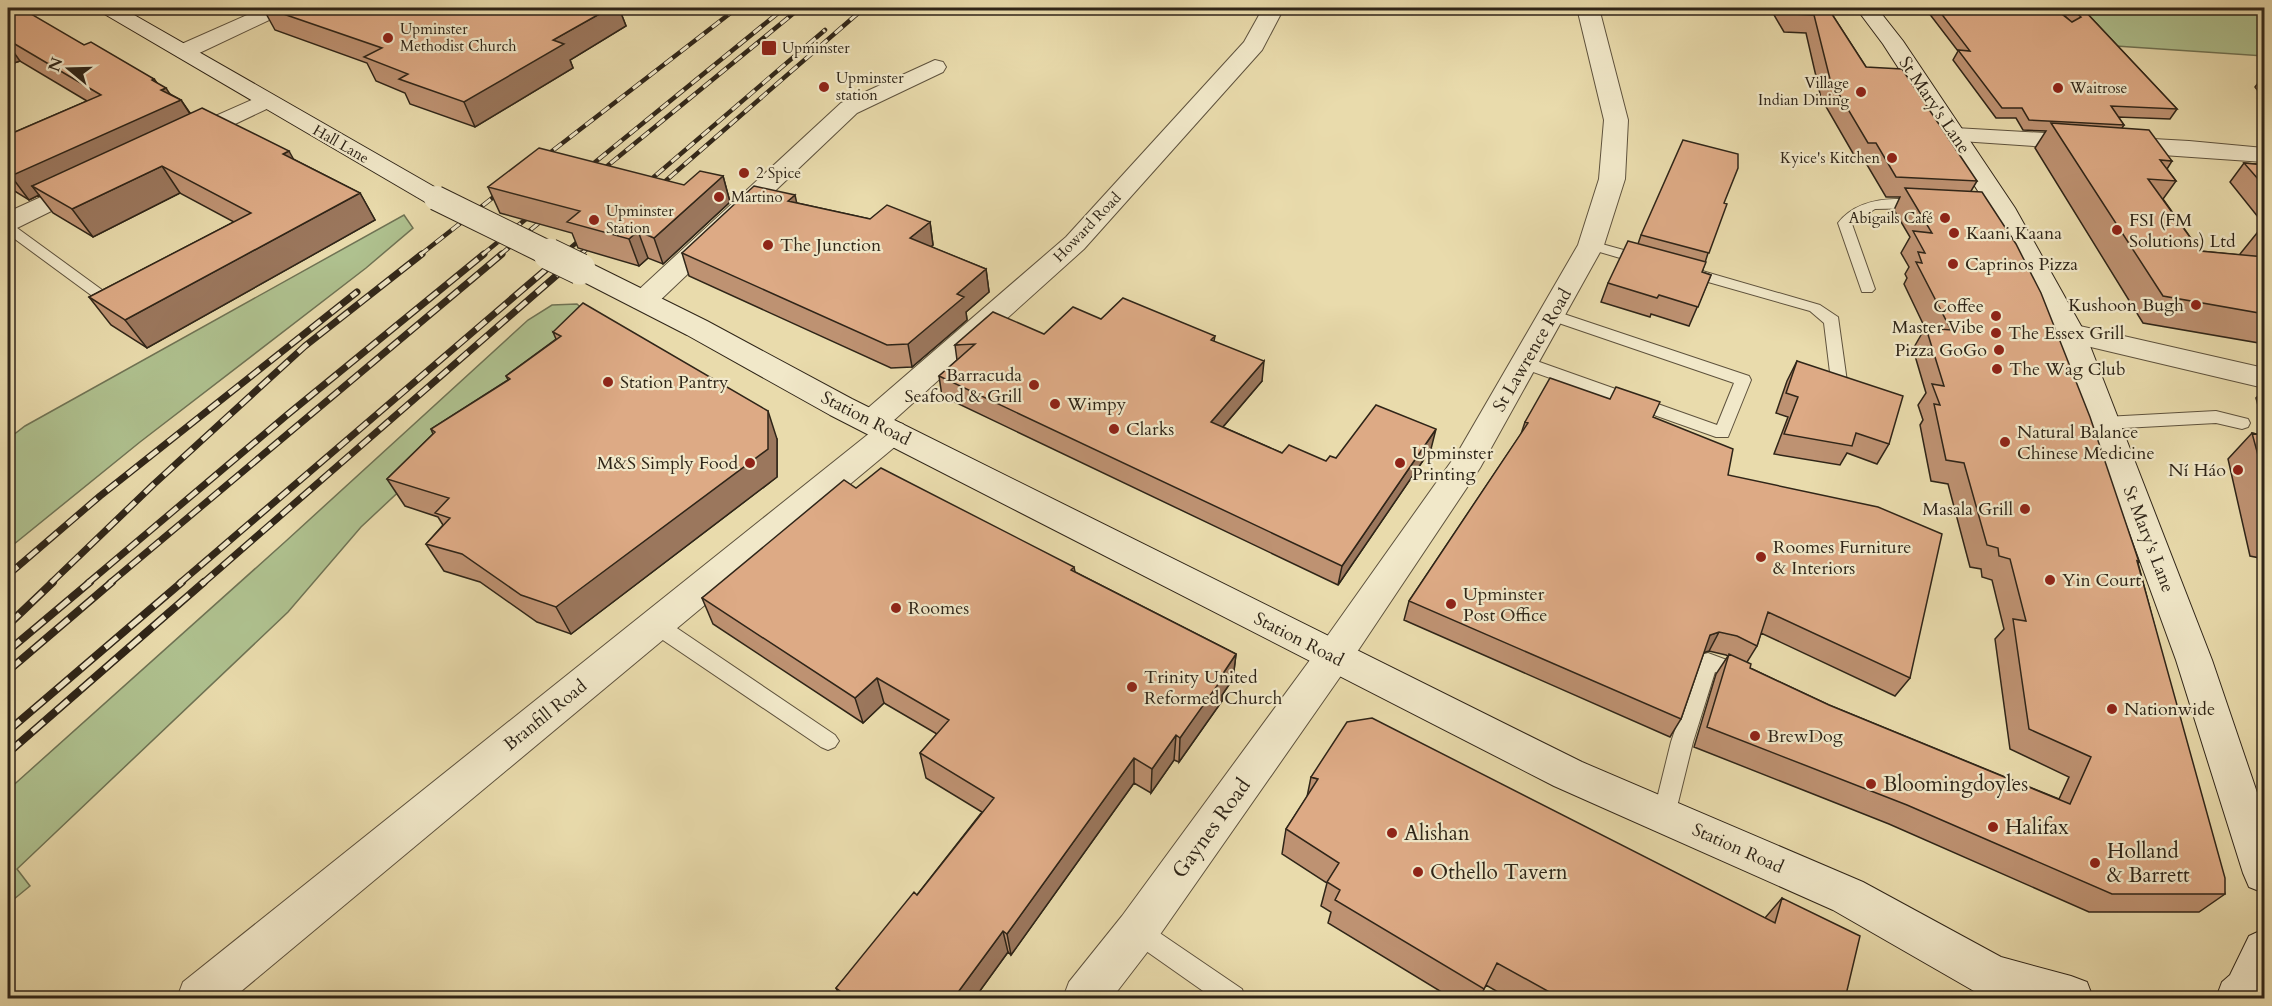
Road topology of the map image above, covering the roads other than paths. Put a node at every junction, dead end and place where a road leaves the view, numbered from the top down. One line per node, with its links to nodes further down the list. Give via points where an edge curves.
1 (108, 8): 6 (street, Hall Lane)
2 (279, 8): 6 (street)
3 (1273, 8): 28 (street, Howard Road, via 1254,45 1075,243)
4 (1588, 8): 16 (street, St Lawrence Road, via 1616,120 1612,179)
5 (1866, 8): 9 (street, St Mary's Lane)
6 (185, 51): 8 (street, Hall Lane)
7 (935, 67): 19 (street, via 849,108)
8 (265, 100): 10 (street); 17 (street, Hall Lane, bridge, via 436,198)
9 (1955, 135): 11 (street); 22 (street, St Mary's Lane, via 1991,207)
10 (168, 146)
11 (2265, 155)
12 (104, 176): 14 (street)
13 (1932, 205): 18 (lane, via 1885,203 1855,211 1845,223)
14 (8, 222)
15 (8, 228): 20 (lane)
16 (1591, 245): 21 (street, St Lawrence Road); 25 (lane, via 1815,308 1832,321)
17 (580, 268): 19 (street, Station Road)
18 (1867, 289)
19 (643, 301): 28 (street, Station Road)
20 (117, 308)
21 (1552, 315): 23 (street, St Lawrence Road); 23 (lane, via 1743,380 1722,432)
22 (2072, 333): 24 (street); 26 (street, St Mary's Lane)
23 (1525, 363): 30 (street, St Lawrence Road, via 1469,460)
24 (2265, 378)
25 (1840, 389)
26 (2105, 423): 27 (lane, via 2216,417); 34 (street, St Mary's Lane, via 2194,660)
27 (2242, 423)
28 (882, 427): 29 (street, Branfill Road); 30 (street, Station Road)
29 (655, 624): 32 (lane); 38 (street, Branfill Road)
30 (1334, 656): 33 (street, Station Road, via 1568,774); 35 (street, Gaynes Road)
31 (1760, 683): 33 (lane, via 1708,661)
32 (828, 741)
33 (1664, 815): 37 (street, Station Road, via 1848,896)
34 (2265, 873)
35 (1137, 931): 39 (street, Gaynes Road); 40 (lane)
36 (2265, 951): 42 (street, via 2246,991)
37 (2008, 988): 41 (street, Station Road)
38 (199, 999)
39 (1085, 999)
40 (1233, 999)
41 (2071, 999)
42 (2238, 999)

